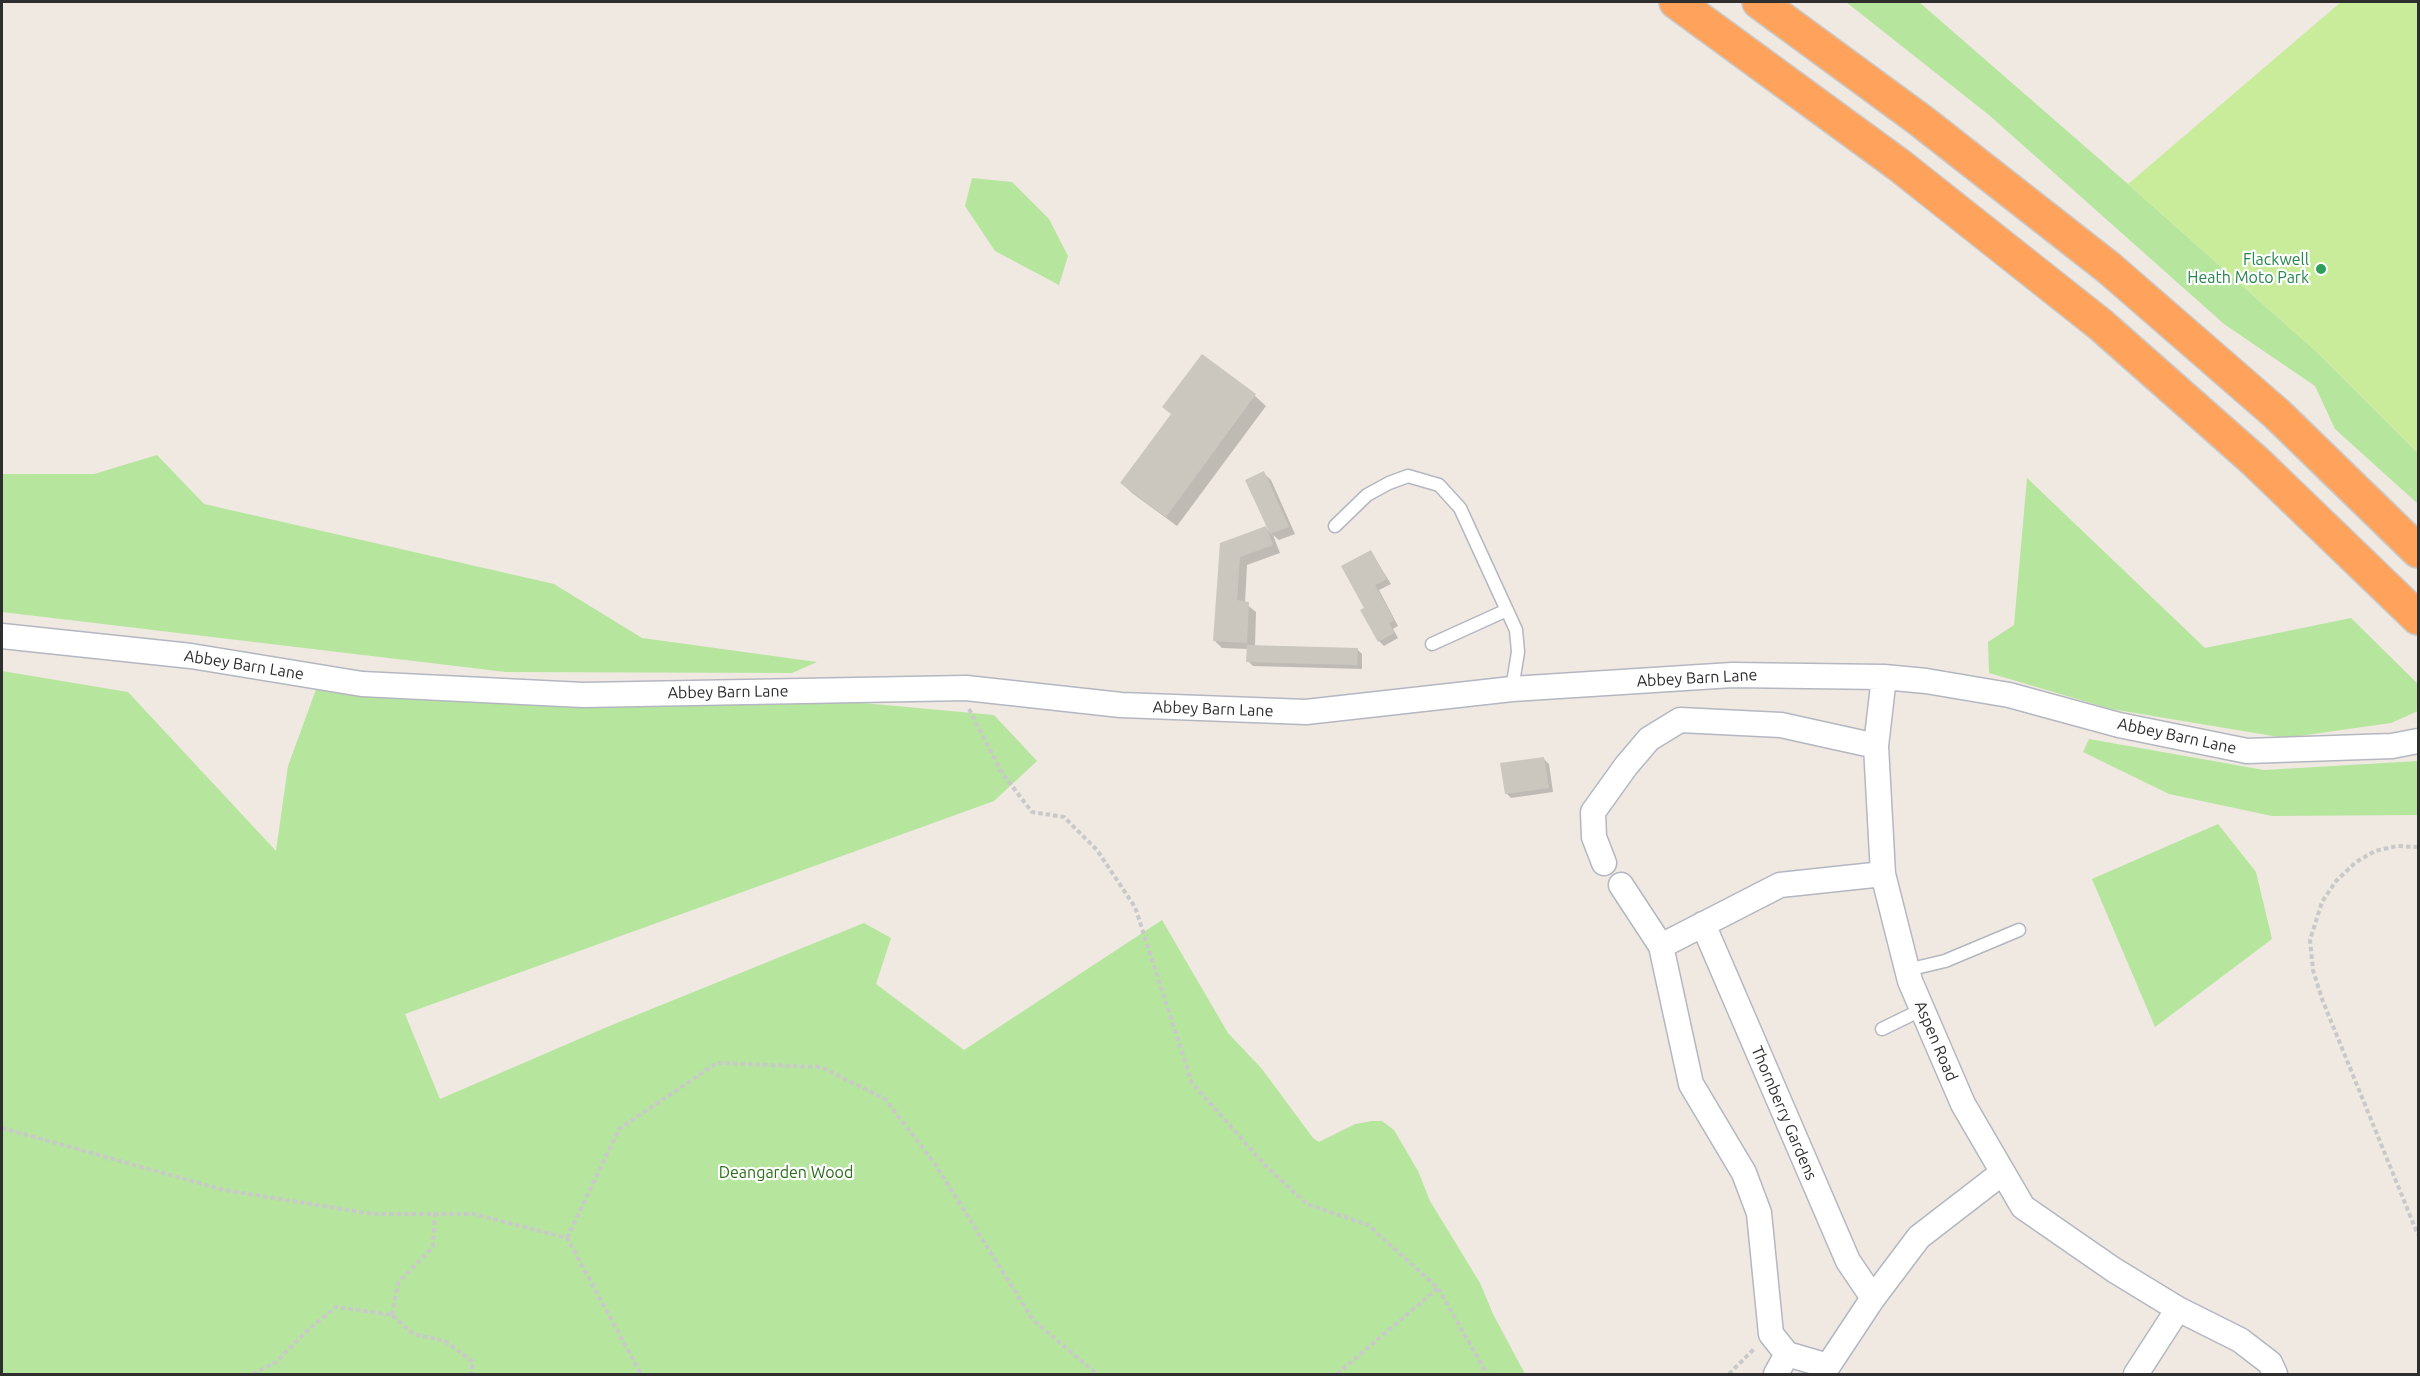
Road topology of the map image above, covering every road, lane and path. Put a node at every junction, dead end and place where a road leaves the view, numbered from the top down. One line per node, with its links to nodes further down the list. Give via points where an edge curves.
1 (1676, 2): 6 (highway, via 1899,165 2101,326 2255,461)
2 (1759, 2): 4 (highway, via 1920,120 2109,268 2277,414)
3 (1335, 526): 5 (lane, via 1367,495 1389,483 1408,477 1439,485 1460,508)
4 (2418, 551)
5 (1507, 610): 8 (lane); 11 (lane, via 1516,630 1518,652)
6 (2418, 618)
7 (2, 636): 10 (street, Abbey Barn Lane, via 191,656 362,684 583,695)
8 (1432, 644)
9 (1884, 677): 11 (street, Abbey Barn Lane, via 1732,675); 12 (street, Abbey Barn Lane, via 2009,695 2119,725 2247,751 2392,746); 13 (street, Aspen Road)
10 (966, 688): 11 (street, Abbey Barn Lane, via 1121,705 1306,712); 29 (path, via 969,710 1002,773 1032,812 1064,817 1097,850 1135,906 1192,1083 1267,1167 1306,1204 1368,1225)
11 (1512, 689)
12 (2418, 741)
13 (1876, 746): 15 (street, via 1781,725 1680,720 1649,739 1593,812 1594,837); 16 (street, Aspen Road)
14 (2418, 847): 27 (path, via 2386,848 2356,862 2322,902 2310,940 2313,970 2322,999)
15 (1604, 863)
16 (1882, 874): 18 (street, via 1780,885); 21 (street, Aspen Road)
17 (1621, 885): 20 (street)
18 (1703, 924): 20 (street); 30 (street, Thornberry Gardens, via 1848,1261)
19 (2019, 930): 21 (lane, via 1945,961)
20 (1661, 946): 33 (street, via 1691,1083 1744,1173 1759,1213)
21 (1907, 970): 22 (street, Aspen Road)
22 (1923, 1009): 23 (lane); 25 (street, Aspen Road, via 1963,1104)
23 (1882, 1029)
24 (2, 1128): 26 (path, via 224,1190 373,1214)
25 (2002, 1173): 30 (street, via 1919,1237); 31 (street, Aspen Road, via 2023,1207)
26 (435, 1213): 28 (path, via 474,1214); 32 (path, via 433,1248 398,1283)
27 (2418, 1235)
28 (567, 1238): 38 (path); 39 (path, via 619,1129 717,1063 821,1067 885,1099 935,1164 1033,1320)
29 (1438, 1288): 40 (path); 41 (path)
30 (1874, 1298): 35 (street)
31 (2178, 1309): 43 (street); 44 (street, Aspen Road, via 2240,1340 2270,1363)
32 (392, 1315): 36 (path, via 336,1307 276,1362); 37 (path, via 413,1335 445,1341 464,1355 473,1362)
33 (1771, 1334): 34 (street); 42 (path)
34 (1781, 1364): 35 (street)
35 (1834, 1370)
36 (254, 1374)
37 (471, 1374)
38 (641, 1374)
39 (1097, 1374)
40 (1337, 1374)
41 (1487, 1374)
42 (1729, 1374)
43 (2136, 1374)
44 (2275, 1374)

